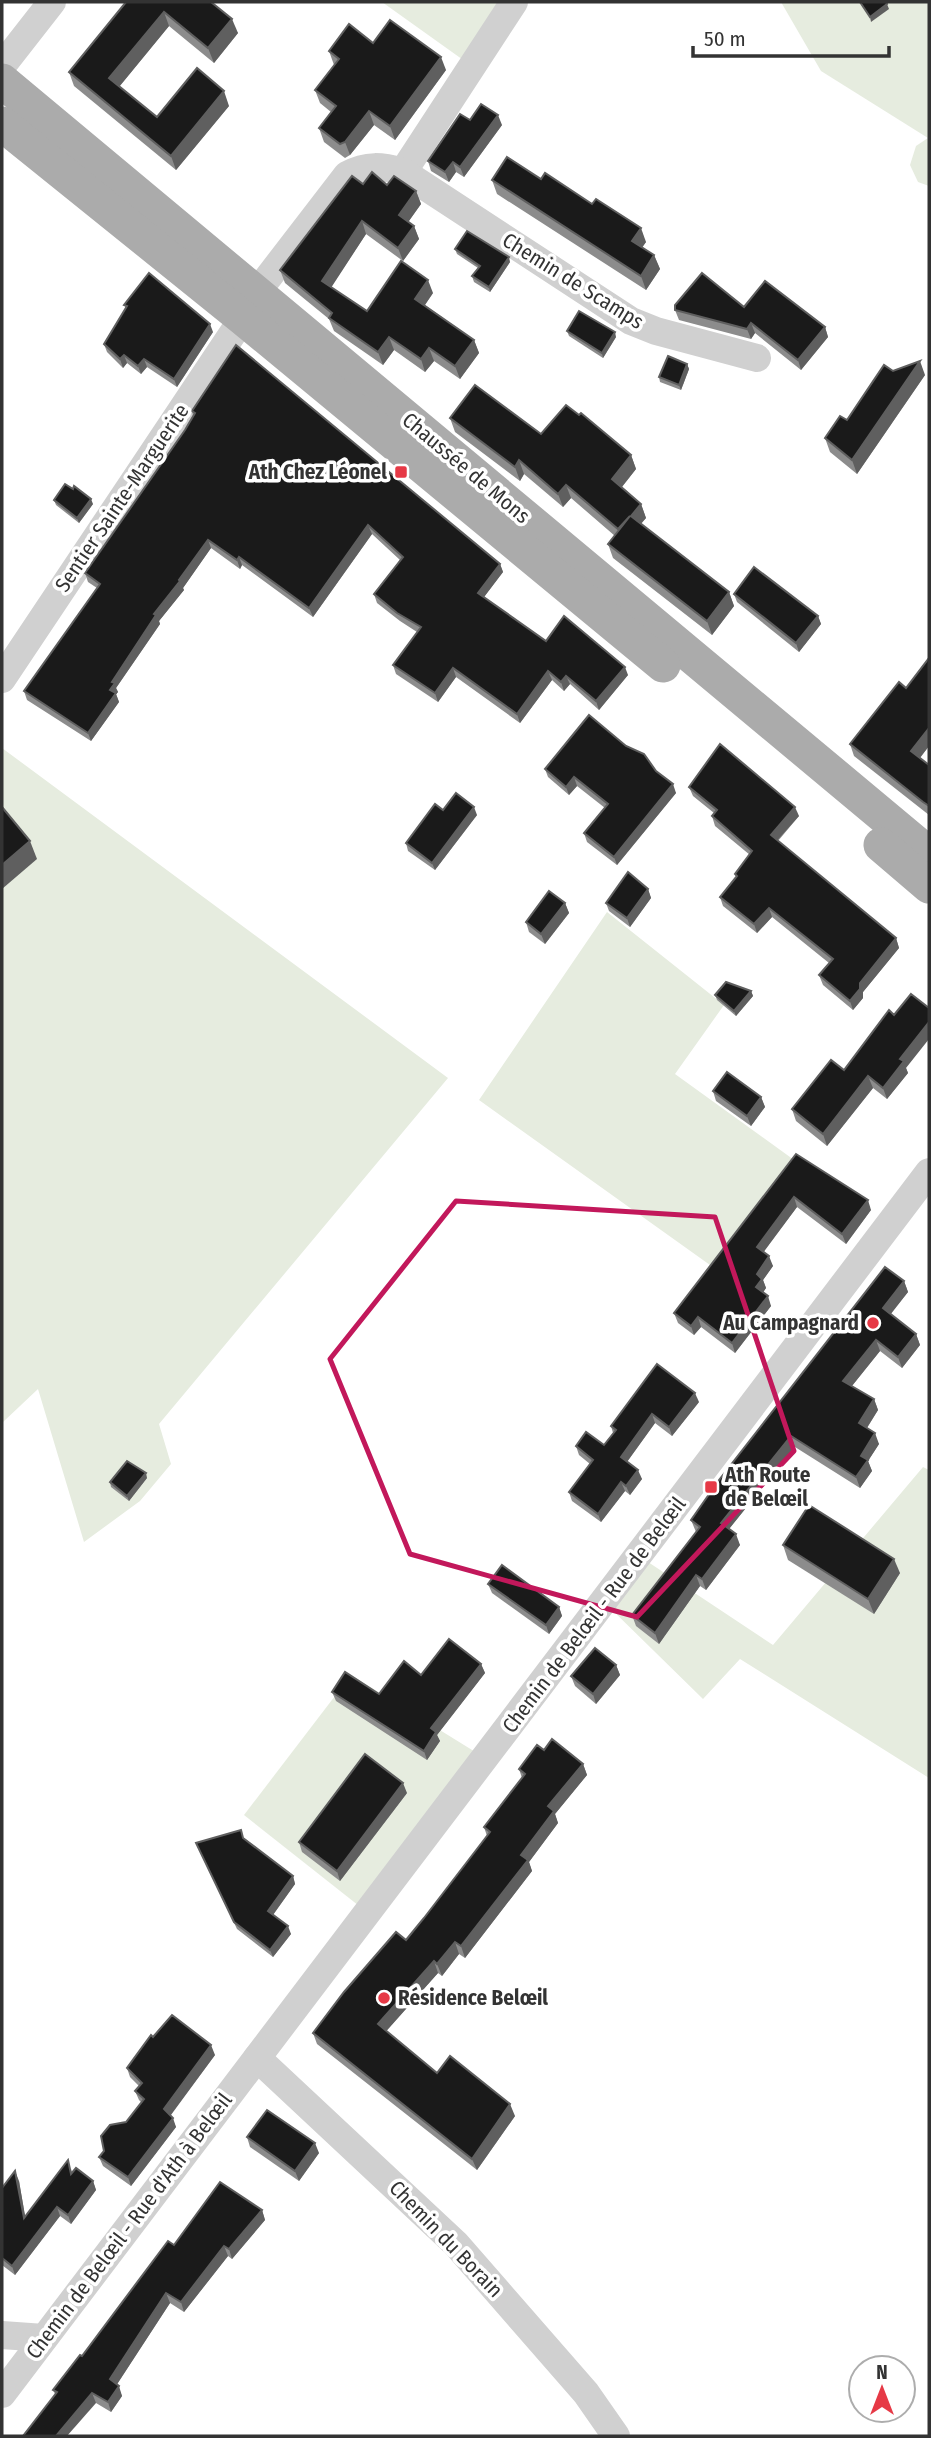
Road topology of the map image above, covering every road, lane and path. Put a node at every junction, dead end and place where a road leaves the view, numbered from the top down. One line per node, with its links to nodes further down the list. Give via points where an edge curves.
1 (52, 2): 3 (street)
2 (514, 2): 5 (street)
3 (2, 66)
4 (7, 104): 6 (main road, Chaussée de Mons)
5 (403, 172): 6 (street, Chemin de Scamps, via 371,166 347,175); 7 (street, Chemin de Scamps, via 631,321)
6 (250, 305): 8 (street, Sentier Sainte-Marguerite); 9 (main road, Chaussée de Mons); 10 (main road, Chaussée de Mons)
7 (757, 358)
8 (2, 679)
9 (929, 854)
10 (929, 886)
11 (929, 1172): 12 (street, Chemin de Belœil - Rue de Belœil)
12 (257, 2058): 14 (street, Chemin de Belœil - Rue d'Ath à Belœil); 16 (street, Chemin du Borain, via 456,2244 586,2393)
13 (2, 2335): 14 (street)
14 (44, 2338): 15 (street, Chemin de Belœil - Rue d'Ath à Belœil)
15 (2, 2394)
16 (616, 2436)

